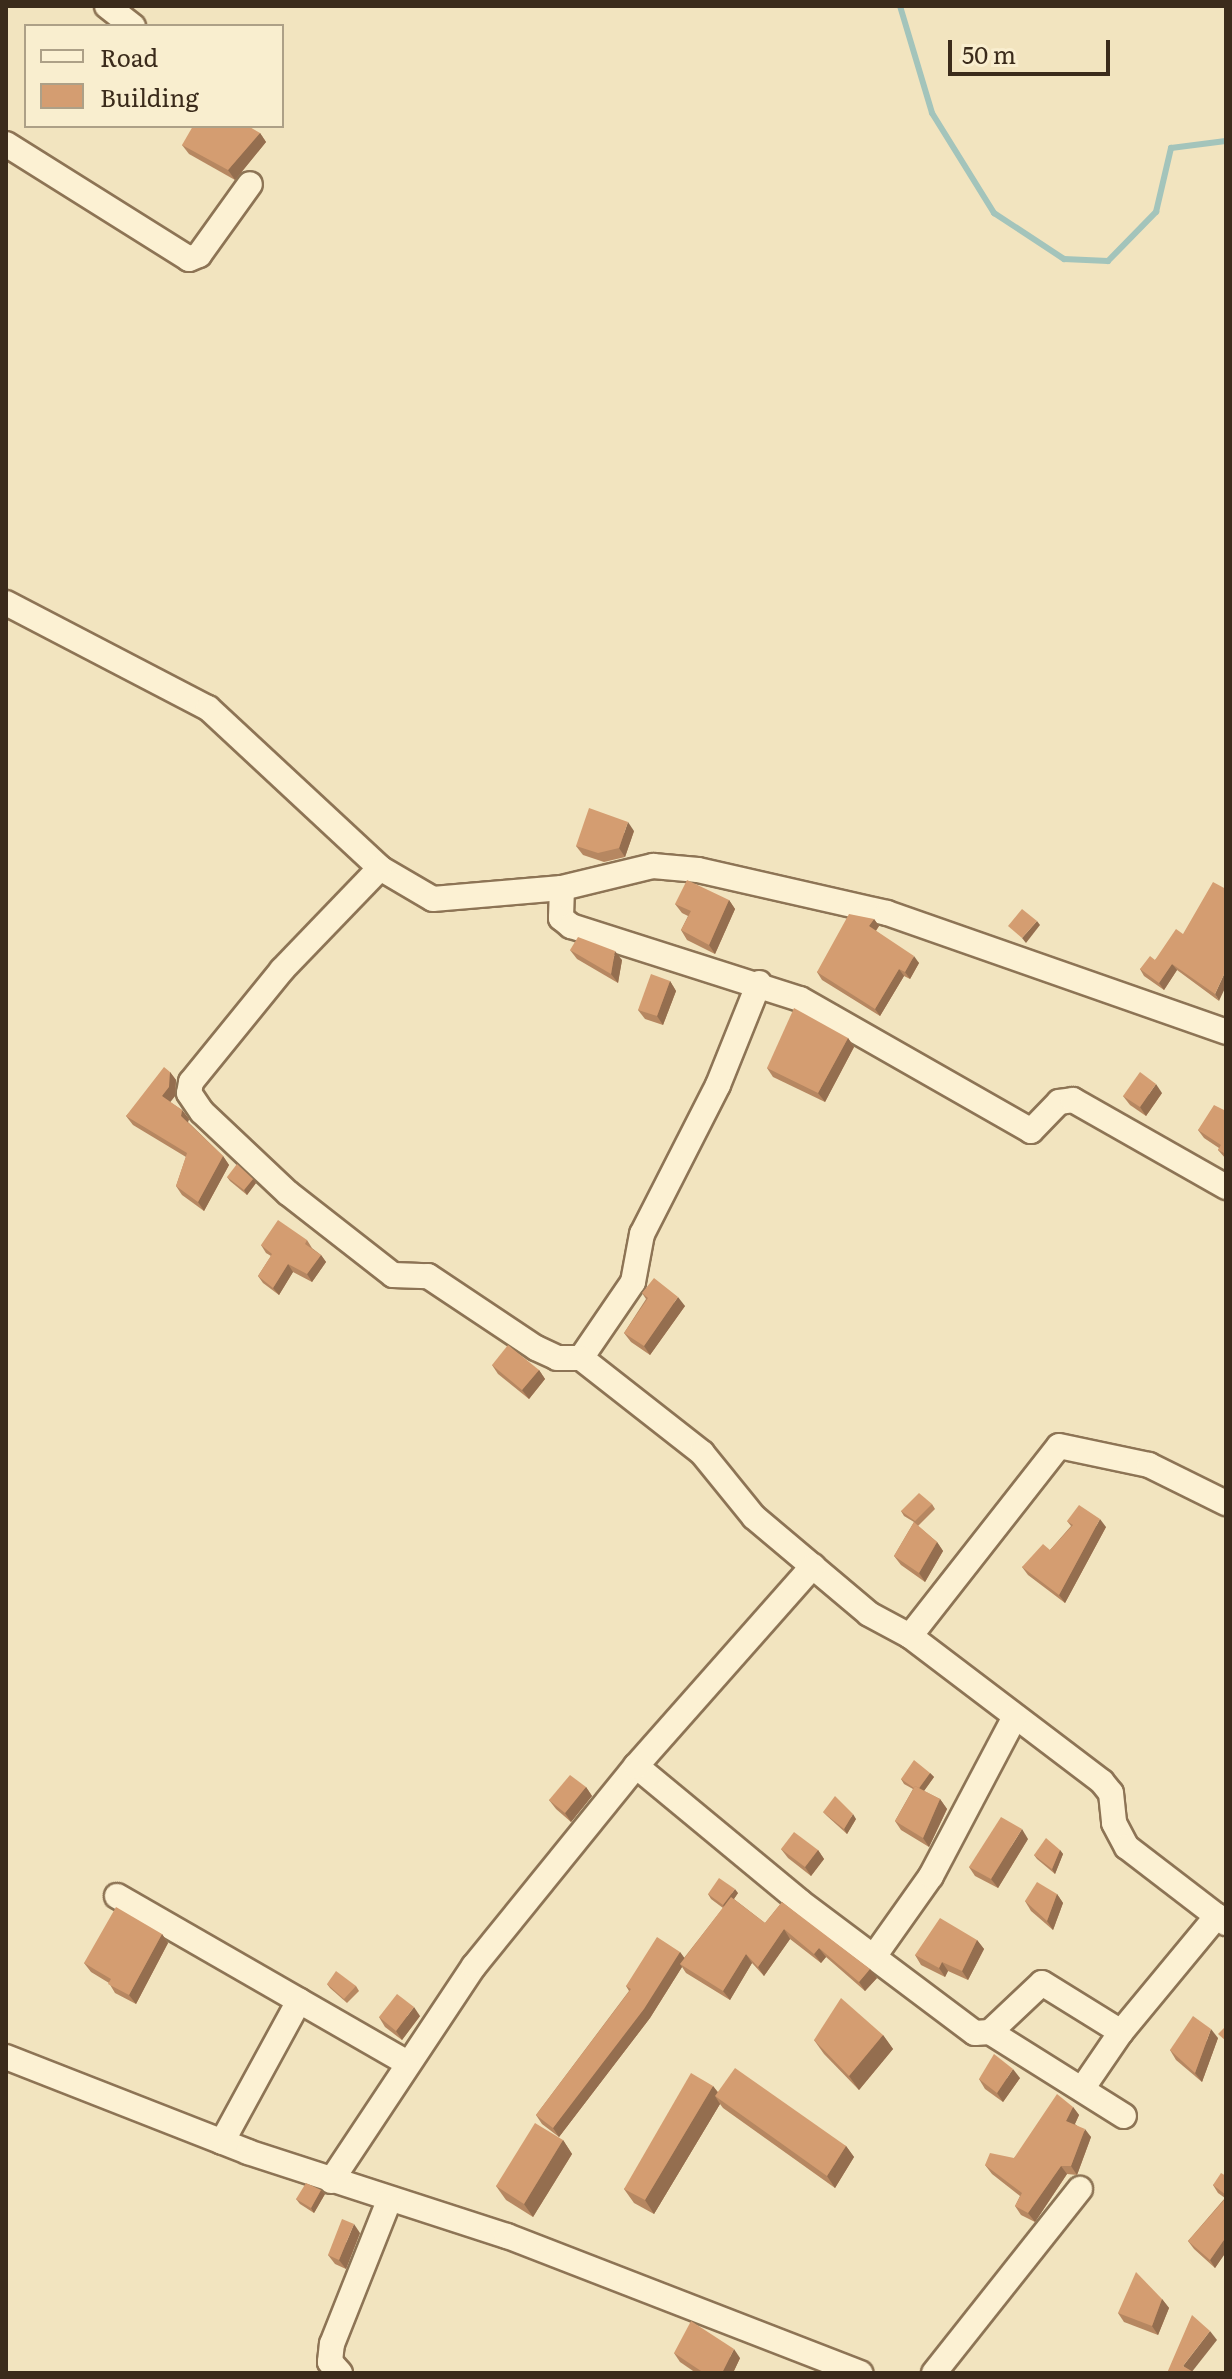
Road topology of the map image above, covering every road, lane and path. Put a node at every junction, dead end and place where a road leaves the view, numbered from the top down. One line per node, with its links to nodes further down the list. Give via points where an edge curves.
1 (107, 6): 2 (street)
2 (130, 24)
3 (6, 144): 4 (street, via 189,259 199,255)
4 (250, 184)
5 (6, 603): 6 (street, via 208,708)
6 (380, 868): 7 (street, via 433,899); 11 (street, via 282,970 191,1082 189,1093 202,1112 288,1193 393,1275 428,1276 536,1348 557,1358)
7 (562, 888): 8 (street, via 561,918 571,926); 9 (street, via 653,866 793,890 887,913)
8 (759, 983): 10 (street, via 884,1044 1031,1131 1059,1102 1073,1100); 11 (street, via 718,1085 642,1234 633,1282)
9 (1226, 1032)
10 (1226, 1187)
11 (581, 1358): 13 (street, via 702,1453 754,1517)
12 (1226, 1503): 14 (street, via 1149,1465 1059,1446)
13 (813, 1566): 14 (street, via 869,1614); 16 (street)
14 (910, 1636): 15 (street)
15 (1015, 1717): 18 (street, via 1102,1782 1111,1793 1114,1823 1127,1847); 19 (street, via 931,1876)
16 (636, 1766): 19 (street, via 799,1901); 24 (street, via 474,1966)
17 (117, 1896): 20 (street)
18 (1222, 1919): 22 (street)
19 (875, 1955): 21 (street, via 964,2026)
20 (299, 2001): 24 (street); 27 (street)
21 (990, 2032): 22 (street, via 1042,1983); 25 (street)
22 (1121, 2032): 25 (street)
23 (6, 2057): 27 (street)
24 (407, 2063): 28 (street)
25 (1082, 2089): 26 (street)
26 (1124, 2116)
27 (222, 2142): 28 (street)
28 (331, 2181): 30 (street)
29 (1080, 2189): 33 (street)
30 (389, 2201): 31 (street, via 332,2344 330,2362); 32 (street, via 507,2236)
31 (340, 2373)
32 (860, 2373)
33 (934, 2373)

